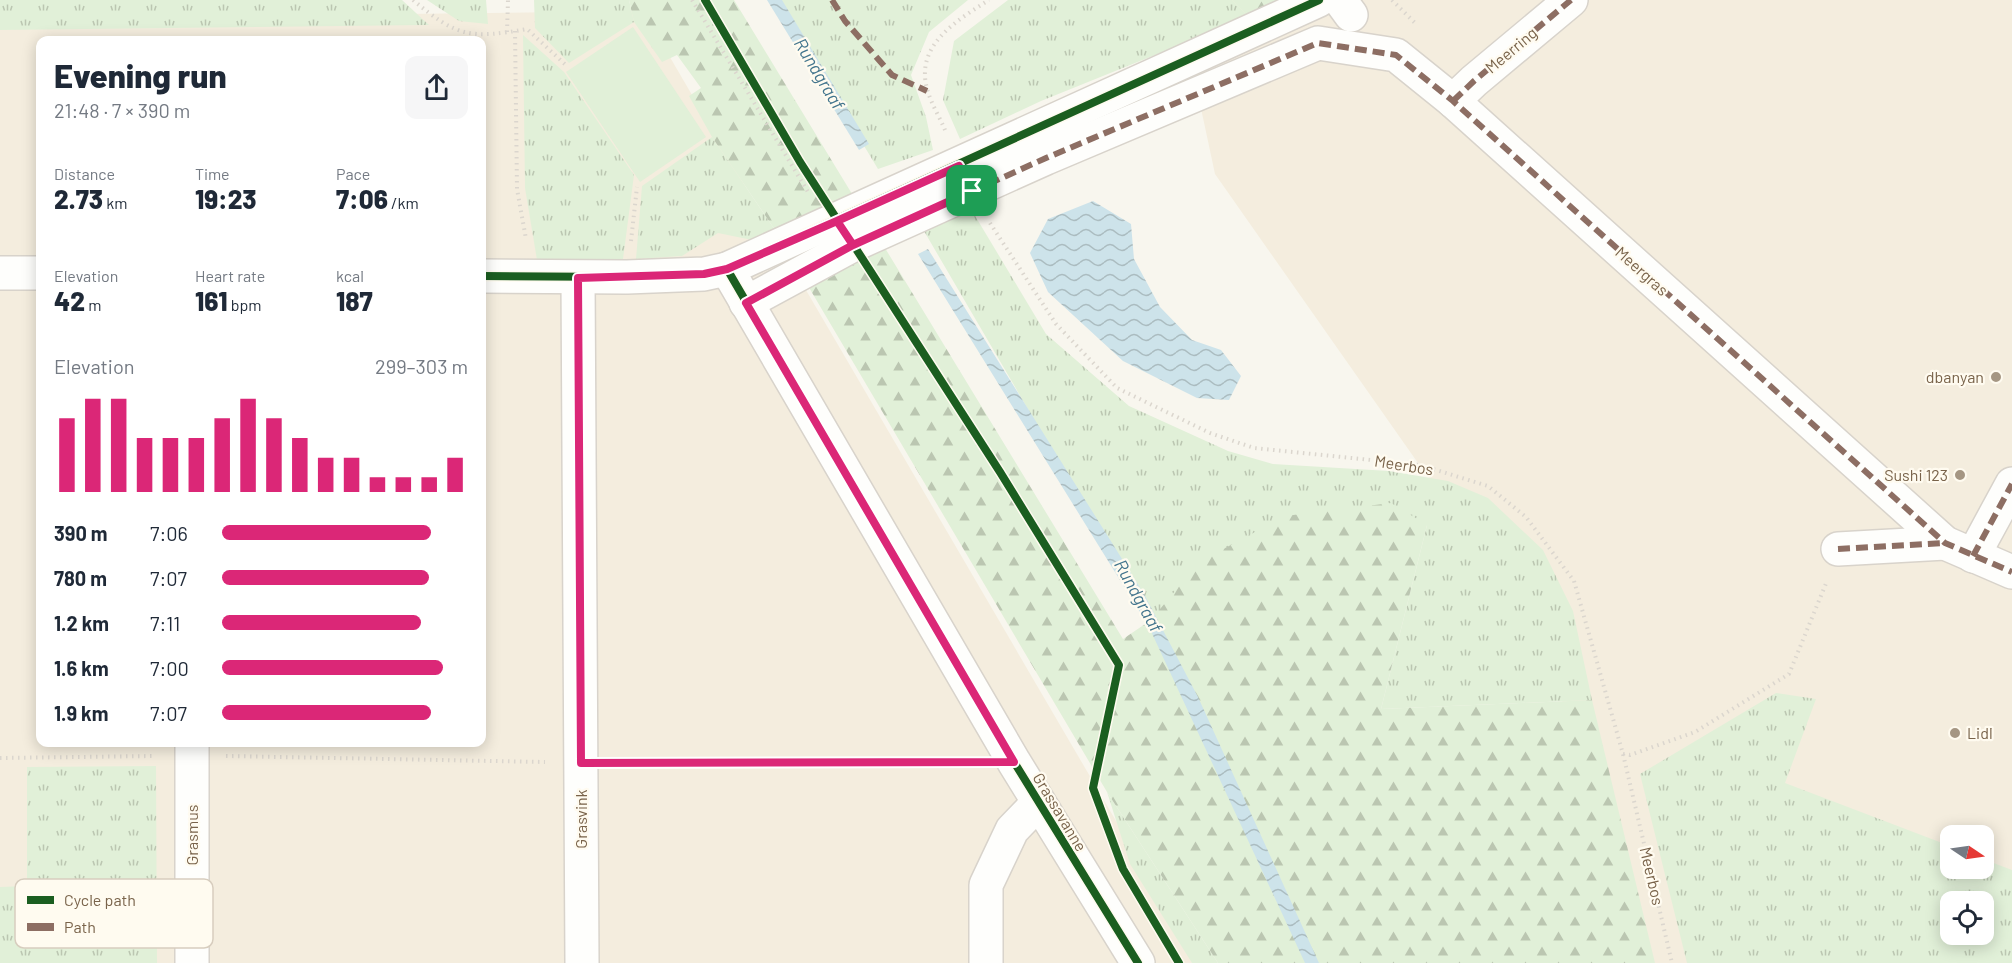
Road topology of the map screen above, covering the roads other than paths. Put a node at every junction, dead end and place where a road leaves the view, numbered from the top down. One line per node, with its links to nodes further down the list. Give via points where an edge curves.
1 (1319, 0): 4 (street)
2 (1571, 0): 3 (street, Meerring)
3 (1453, 101): 4 (street, Meergras, via 1396,55 1318,43); 13 (street, Meergras)
4 (965, 179): 5 (street, via 832,223); 10 (street)
5 (727, 269): 9 (street, via 704,274); 10 (street, Grassavanne)
6 (0, 273): 7 (street)
7 (36, 273)
8 (486, 276): 9 (street)
9 (578, 278): 18 (street, Grasvink)
10 (746, 303): 16 (street, Grassavanne)
11 (2012, 484): 13 (street)
12 (1838, 549): 13 (street)
13 (1959, 549): 14 (street)
14 (2012, 572)
15 (192, 749): 17 (street, Grasmus)
16 (1038, 802): 19 (street, via 1012,830 986,885); 20 (street, Grassavanne)
17 (192, 879)
18 (582, 963)
19 (986, 963)
20 (1138, 963)

